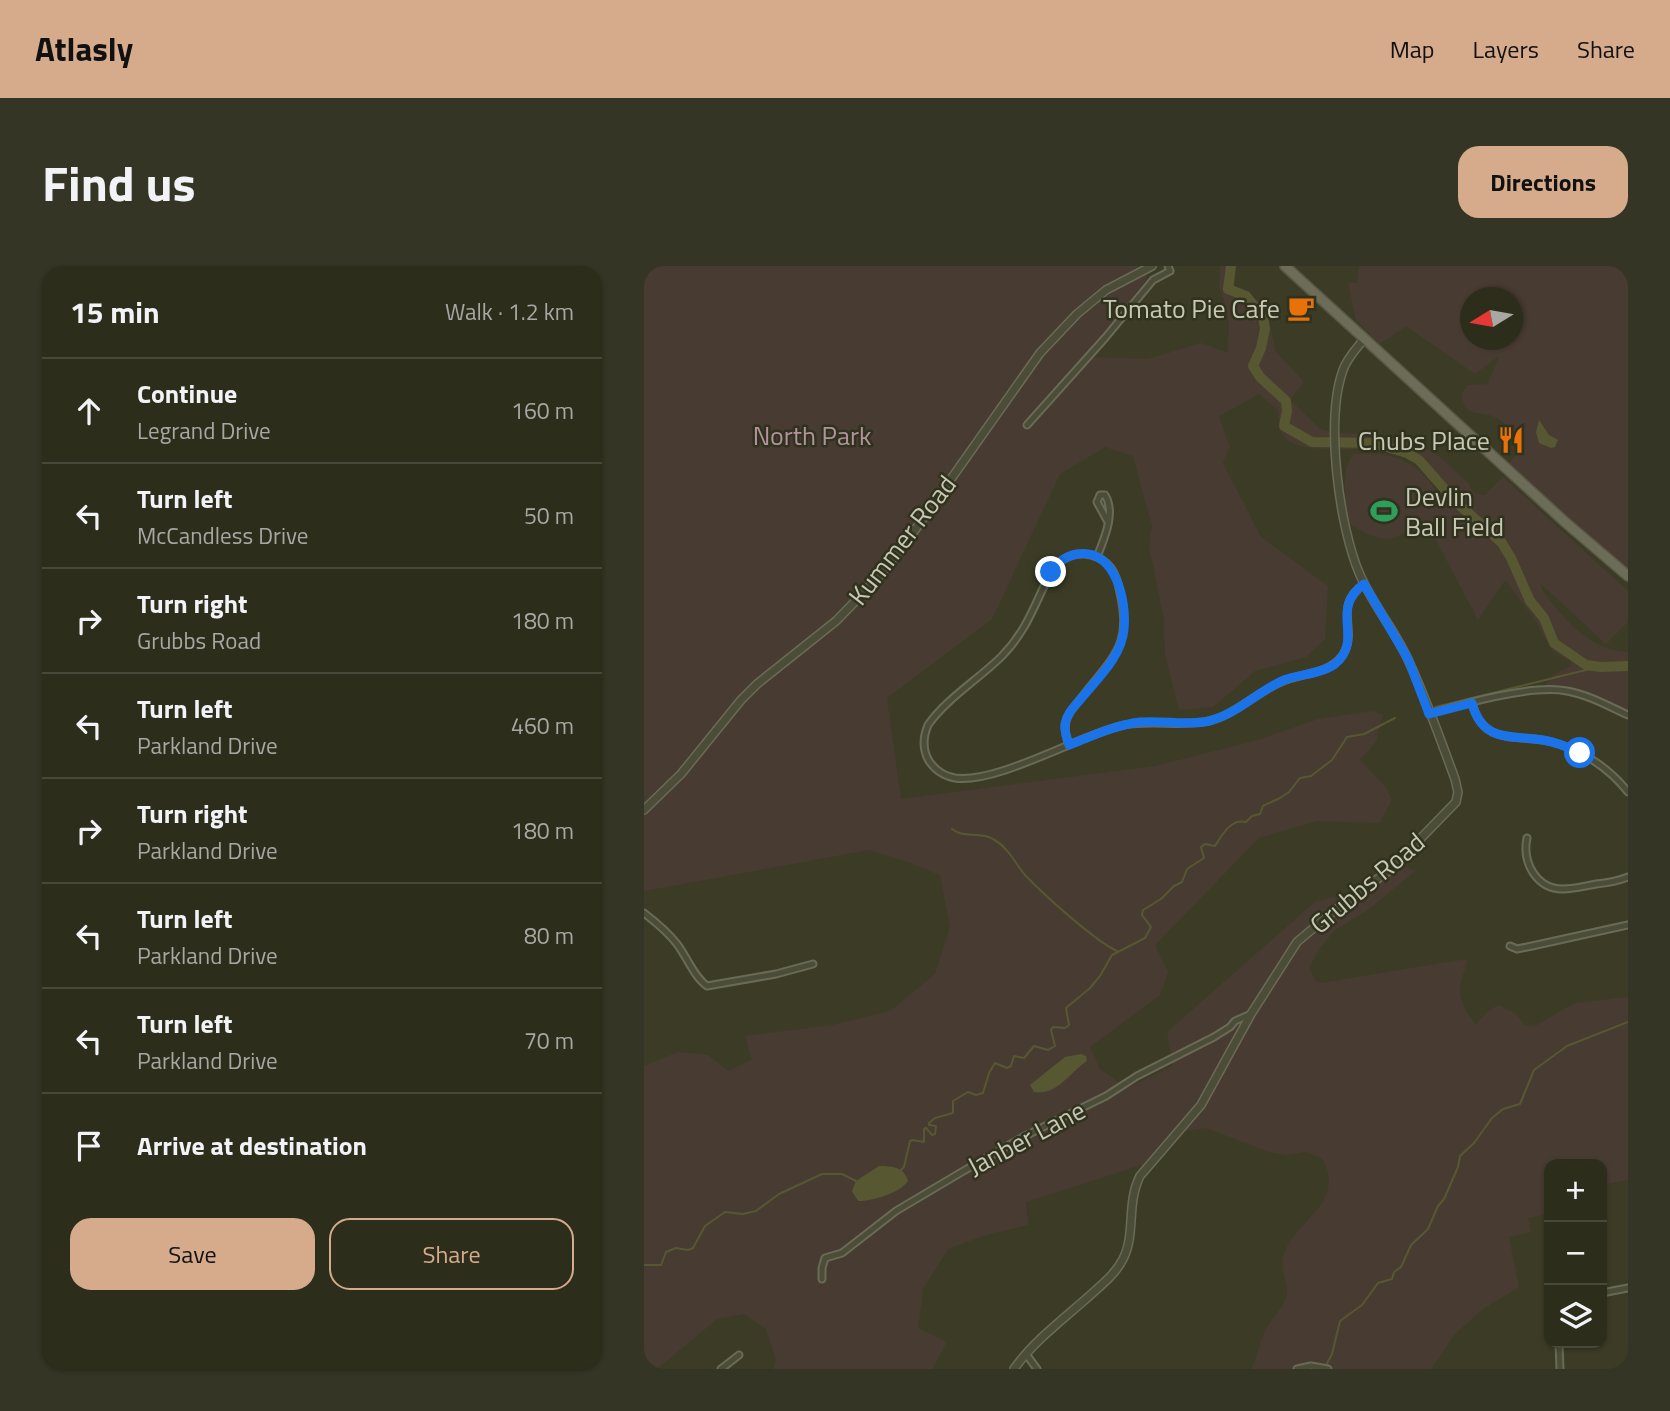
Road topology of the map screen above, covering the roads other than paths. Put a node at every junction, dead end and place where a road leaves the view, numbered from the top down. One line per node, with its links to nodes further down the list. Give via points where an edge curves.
1 (1152, 266): 15 (street, Kummer Road, via 1106,290 1056,334 876,580 836,621 741,700 681,774)
2 (1285, 266): 4 (main road)
3 (1169, 268): 5 (street, via 1153,280)
4 (1364, 339): 8 (main road); 9 (street, Grubbs Road, via 1342,374 1336,434 1344,524)
5 (1027, 425)
6 (1108, 522): 7 (street)
7 (1097, 556): 13 (street, via 1115,576 1124,629 1116,656 1068,716 1065,731); 13 (street, via 1072,555 1054,567 1019,636 935,716 924,741 935,768 961,779 998,772)
8 (1628, 576)
9 (1364, 584): 11 (street, Grubbs Road, via 1408,659); 13 (street, via 1347,606 1346,647 1328,668 1278,683 1212,720 1131,724)
10 (1472, 703): 11 (street); 12 (street, via 1550,689 1587,697); 14 (street, via 1478,720 1490,731 1574,750 1600,765)
11 (1429, 714): 22 (street, Grubbs Road, via 1455,779 1458,796 1454,805 1391,869 1297,942)
12 (1628, 715)
13 (1069, 745)
14 (1628, 792)
15 (644, 810)
16 (1527, 838): 17 (street, via 1529,866 1550,887 1570,889)
17 (1628, 877)
18 (644, 913): 21 (street, via 666,932 707,986)
19 (1628, 925): 20 (street, via 1532,946)
20 (1510, 946)
21 (813, 964)
22 (1251, 1014): 23 (street, Janber Lane, via 896,1211 842,1253 825,1258); 27 (street, Grubbs Road, via 1201,1105 1140,1176 1130,1208 1125,1256 1115,1271)
23 (822, 1279)
24 (1628, 1288): 25 (street)
25 (1607, 1292)
26 (1559, 1348): 34 (street)
27 (1026, 1354): 30 (street, Grubbs Road); 31 (street)
28 (739, 1355): 29 (street)
29 (721, 1369)
30 (1014, 1369)
31 (1037, 1369)
32 (1297, 1369): 33 (street)
33 (1328, 1369)
34 (1560, 1369)

